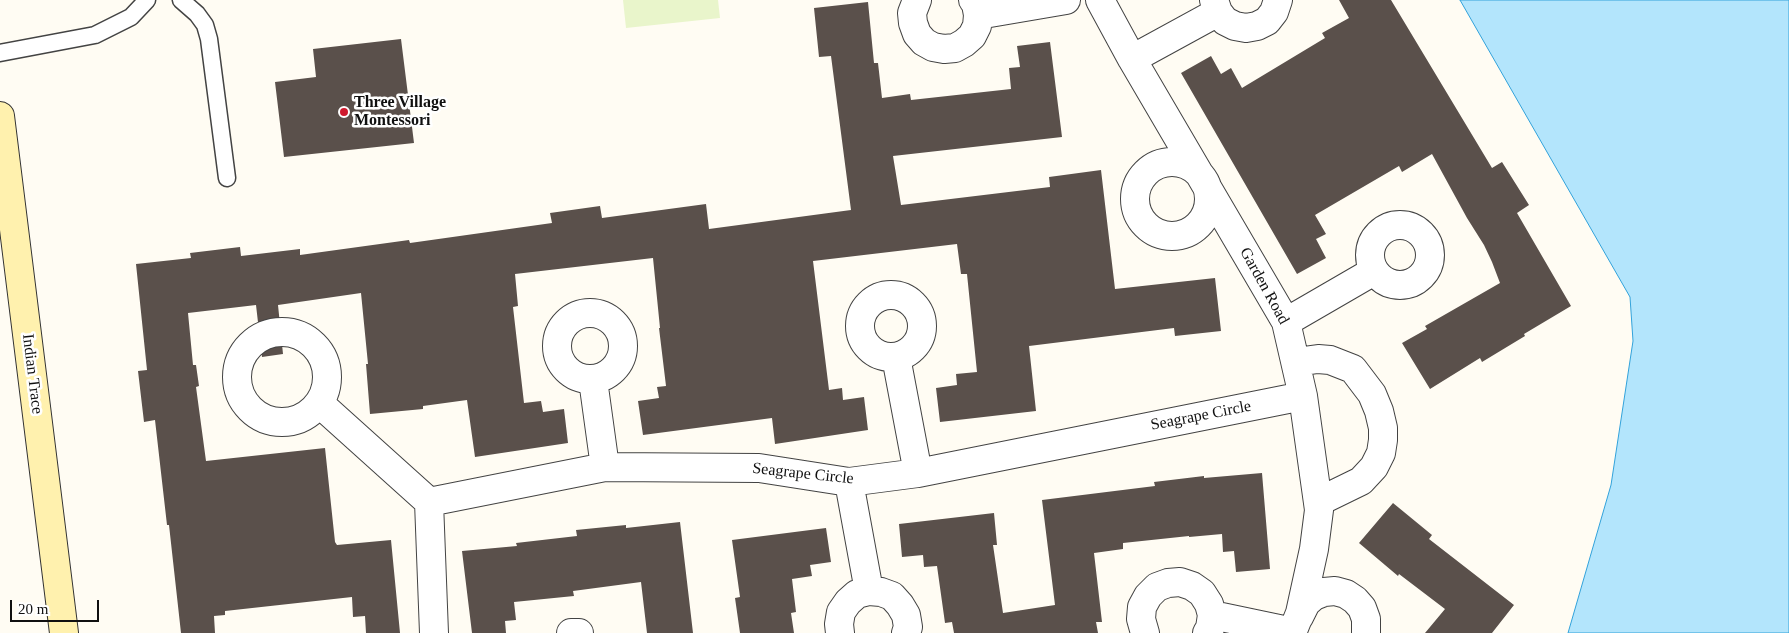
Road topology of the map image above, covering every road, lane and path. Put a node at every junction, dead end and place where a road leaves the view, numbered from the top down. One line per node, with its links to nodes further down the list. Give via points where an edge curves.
1 (147, 0): 9 (lane, via 131,17 95,35)
2 (181, 0): 12 (lane, via 206,25)
3 (916, 0): 8 (street, via 912,13 917,34 924,42 944,49 955,48 972,36 977,26)
4 (1066, 0): 8 (street)
5 (1100, 0): 10 (street, Garden Road)
6 (1278, 0): 7 (street, via 1267,21 1246,28 1225,21)
7 (1216, 6): 10 (street)
8 (976, 8)
9 (0, 52)
10 (1132, 60): 14 (street, Garden Road)
11 (0, 116): 28 (main road, Indian Trace)
12 (228, 178)
13 (1374, 271): 14 (street)
14 (1286, 322): 16 (street, Garden Road)
15 (896, 357): 21 (street)
16 (1296, 362): 18 (street, Garden Road); 24 (street, via 1330,360 1353,369 1372,394 1383,428 1381,454 1374,467 1361,481)
17 (593, 380): 20 (street)
18 (1303, 396): 21 (street, Seagrape Circle); 24 (street, Garden Road)
19 (319, 403): 23 (street)
20 (605, 467): 22 (street, Seagrape Circle, via 760,468); 23 (street, Seagrape Circle)
21 (918, 473): 22 (street, Seagrape Circle)
22 (849, 482): 25 (street)
23 (429, 502): 29 (street)
24 (1318, 502): 27 (street, Garden Road, via 1314,549)
25 (869, 591): 32 (street, via 857,594 841,612); 33 (street, via 892,596 900,605 906,615)
26 (1210, 624): 27 (street); 34 (street, via 1209,604 1202,593 1180,582 1168,582 1157,587 1142,607 1140,619)
27 (1296, 628): 35 (street, via 1306,603 1314,596 1335,591 1346,594 1362,608)
28 (64, 633)
29 (434, 633)
30 (570, 633): 31 (street)
31 (579, 633)
32 (840, 633)
33 (906, 633)
34 (1145, 633)
35 (1366, 633)

